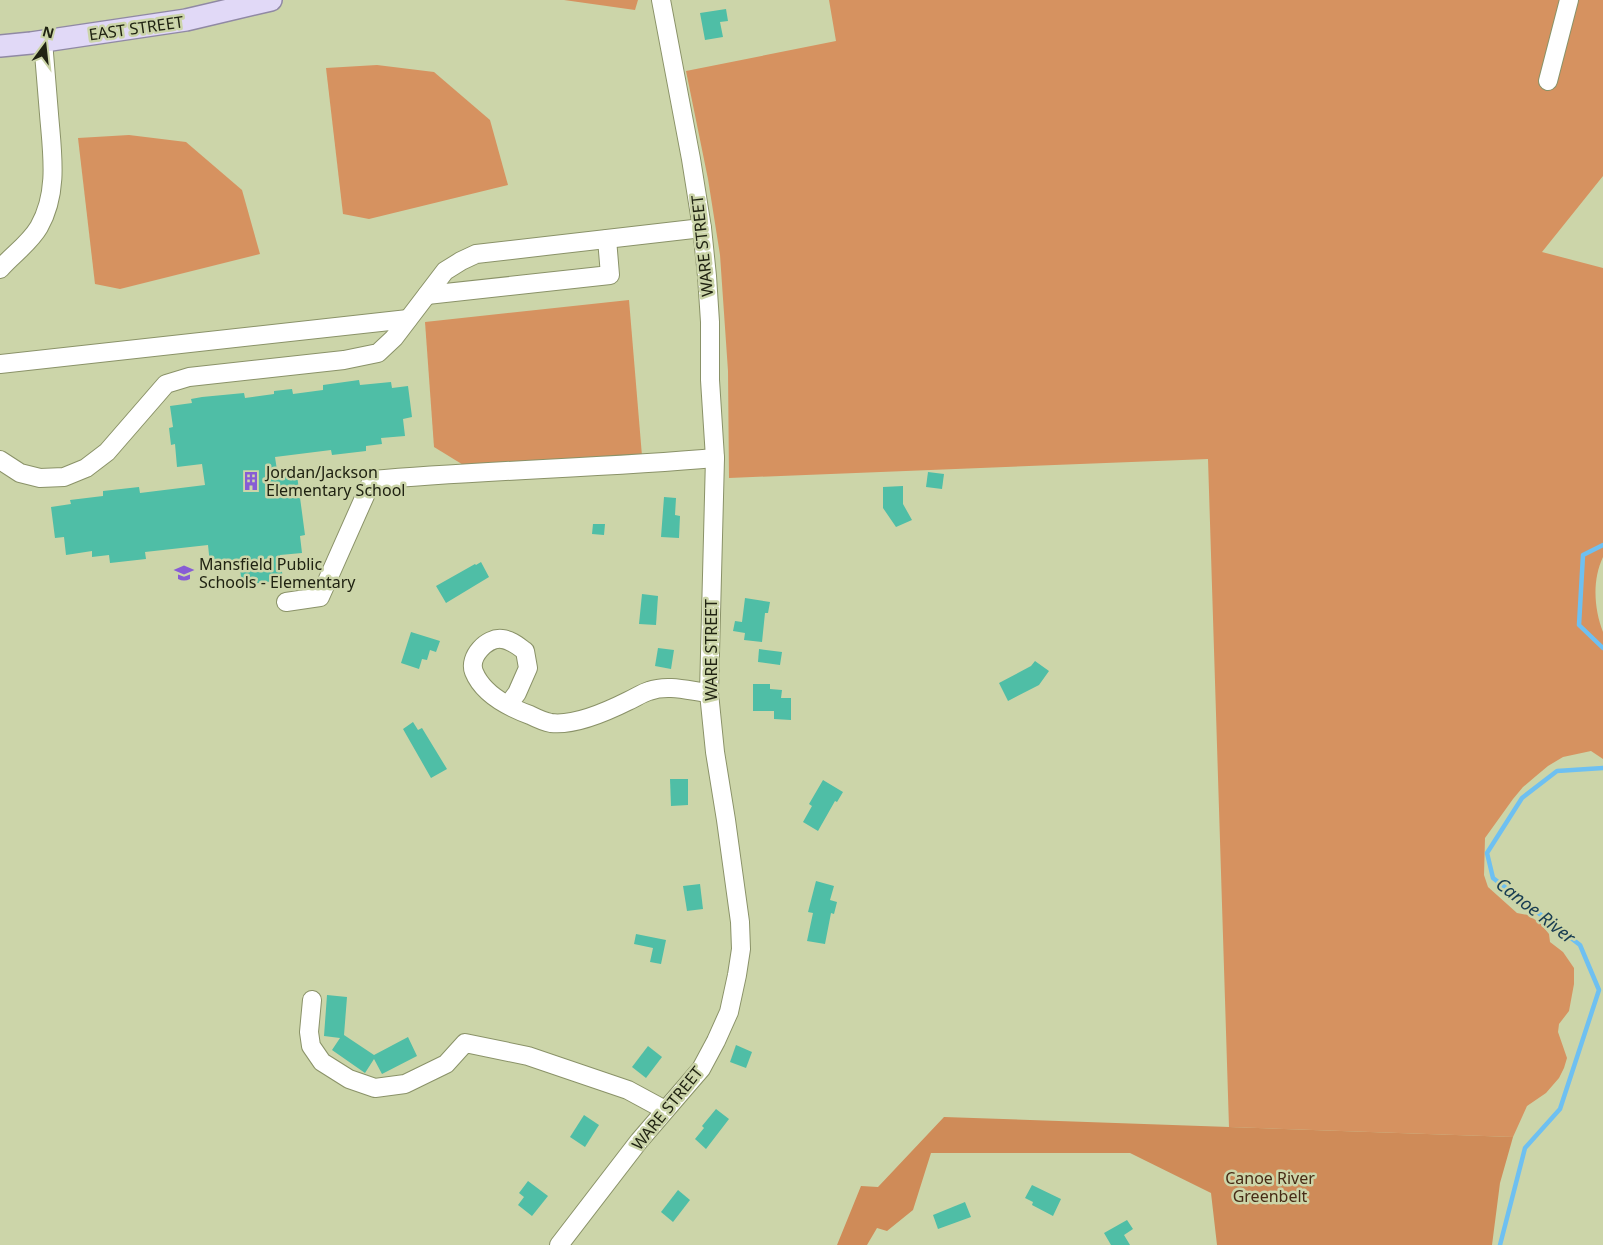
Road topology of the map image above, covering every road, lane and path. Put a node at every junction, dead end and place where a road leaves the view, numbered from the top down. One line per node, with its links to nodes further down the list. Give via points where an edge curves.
1 (271, 0): 4 (main road, EAST STREET, via 186,20)
2 (661, 0): 7 (street, WARE STREET)
3 (1569, 0): 6 (street)
4 (43, 41): 5 (main road, EAST STREET); 9 (street, via 53,178 51,196 46,213 27,244)
5 (0, 46)
6 (1548, 81)
7 (702, 228): 8 (street); 13 (street, WARE STREET)
8 (607, 239): 10 (street, via 476,254 446,271); 10 (street, via 610,275)
9 (0, 269)
10 (426, 295): 11 (street)
11 (408, 319): 12 (street); 15 (street, via 378,353 344,360 189,377 166,384 107,452 86,468 64,477)
12 (0, 364)
13 (715, 458): 17 (street, via 372,480 320,596); 18 (street, WARE STREET)
14 (0, 460): 15 (street)
15 (26, 475): 16 (street)
16 (0, 478)
17 (286, 602)
18 (709, 693): 19 (street, via 668,688 649,691 605,712 580,720 552,723); 21 (street, WARE STREET, via 737,896 740,949 728,1012 716,1041 701,1069)
19 (508, 705)
20 (312, 1000): 21 (street, via 311,1046 322,1062 349,1080 375,1088 405,1084 446,1064 465,1043 537,1060 628,1090)
21 (666, 1110): 22 (street, WARE STREET)
22 (559, 1245)

